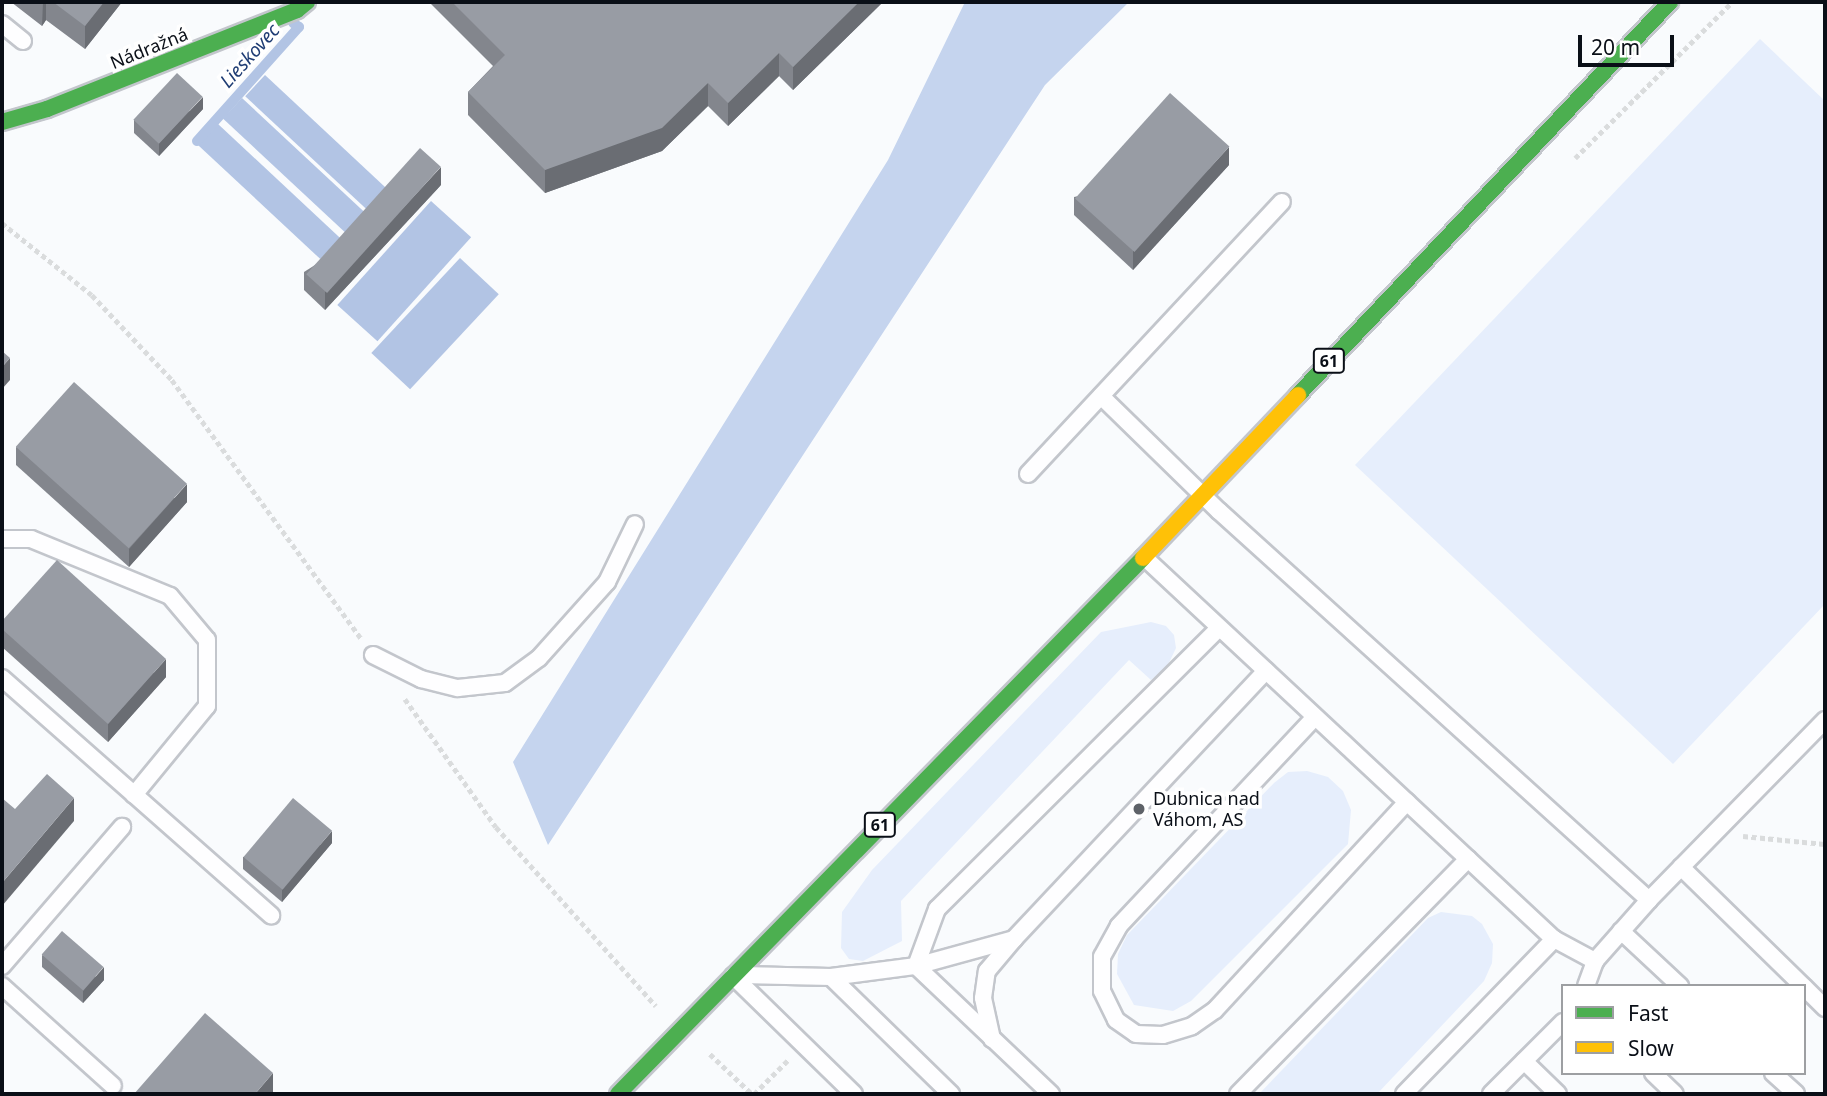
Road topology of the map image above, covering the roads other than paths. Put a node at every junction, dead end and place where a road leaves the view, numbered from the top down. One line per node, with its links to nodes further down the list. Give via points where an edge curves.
1 (1670, 2): 9 (main road, 61)
2 (302, 6): 5 (main road, Nádražná, via 47,109)
3 (2, 24): 4 (lane)
4 (23, 41)
5 (2, 122)
6 (1282, 202): 7 (lane)
7 (1101, 396): 8 (lane); 9 (lane)
8 (1028, 474)
9 (1202, 495): 12 (main road, 61); 24 (lane)
10 (635, 524): 14 (lane, via 607,582 539,657 505,682 458,688 421,679)
11 (2, 539): 19 (lane, via 31,539 170,596 207,640 207,706)
12 (1144, 557): 13 (lane); 32 (main road, 61)
13 (1219, 628): 15 (lane); 31 (lane, via 937,909)
14 (373, 655)
15 (1266, 671): 17 (lane); 27 (lane)
16 (2, 678): 19 (lane)
17 (1315, 717): 20 (lane); 20 (lane, via 1119,926 1102,957 1102,991 1116,1020 1136,1034 1163,1035 1192,1026 1214,1010)
18 (1825, 720): 23 (lane)
19 (134, 795): 25 (lane)
20 (1407, 802): 22 (lane)
21 (122, 827): 30 (lane)
22 (1468, 859): 28 (lane); 50 (lane)
23 (1681, 867): 24 (lane); 36 (lane)
24 (1649, 900): 26 (lane)
25 (271, 915)
26 (1621, 931): 29 (lane); 35 (lane)
27 (1014, 939): 31 (lane); 41 (lane, via 987,971 983,998)
28 (1555, 939): 29 (lane); 51 (lane)
29 (1595, 961): 34 (lane)
30 (2, 966)
31 (916, 966): 33 (lane); 41 (lane)
32 (731, 975): 33 (lane); 46 (main road, 61); 47 (lane)
33 (831, 977): 48 (lane)
34 (1588, 984)
35 (1678, 984)
36 (1801, 984)
37 (2, 986): 45 (lane)
38 (1806, 989): 39 (lane)
39 (1825, 1008)
40 (1561, 1024): 42 (lane)
41 (992, 1039): 49 (lane)
42 (1524, 1062): 52 (lane); 53 (lane)
43 (1655, 1075): 54 (lane)
44 (1775, 1075): 55 (lane)
45 (113, 1086)
46 (618, 1094)
47 (854, 1094)
48 (951, 1094)
49 (1051, 1094)
50 (1238, 1094)
51 (1404, 1094)
52 (1491, 1094)
53 (1558, 1094)
54 (1675, 1094)
55 (1796, 1094)

